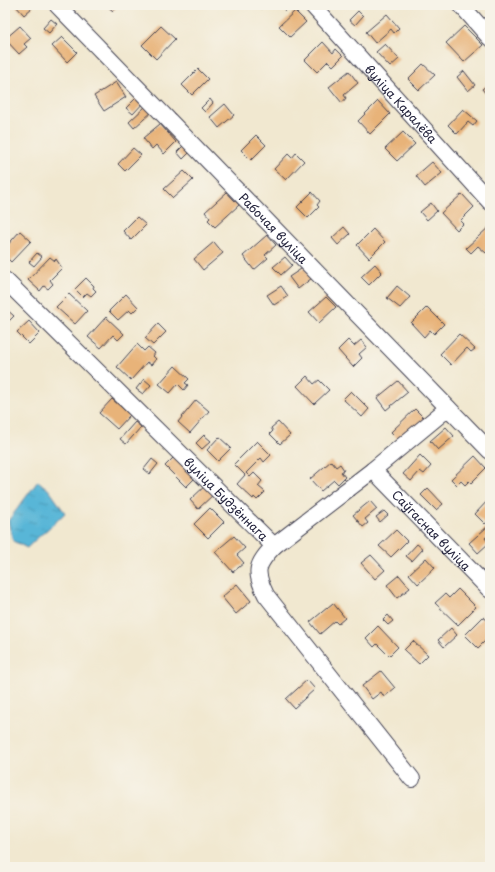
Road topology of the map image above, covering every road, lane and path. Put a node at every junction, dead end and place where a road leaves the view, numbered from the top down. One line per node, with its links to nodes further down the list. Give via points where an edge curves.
1 (57, 5): 7 (street, Рабочая вуліца)
2 (312, 5): 5 (street, вуліца Каралёва)
3 (461, 5): 4 (street)
4 (490, 38)
5 (490, 202)
6 (5, 280): 10 (street, вуліца Будзённага)
7 (448, 408): 8 (street, Рабочая вуліца); 9 (street)
8 (490, 451)
9 (373, 470): 10 (street); 11 (street, Саўгасная вуліца)
10 (274, 546): 12 (street, вуліца Будзённага, via 258,565 258,578 266,595)
11 (490, 590)
12 (412, 779)

